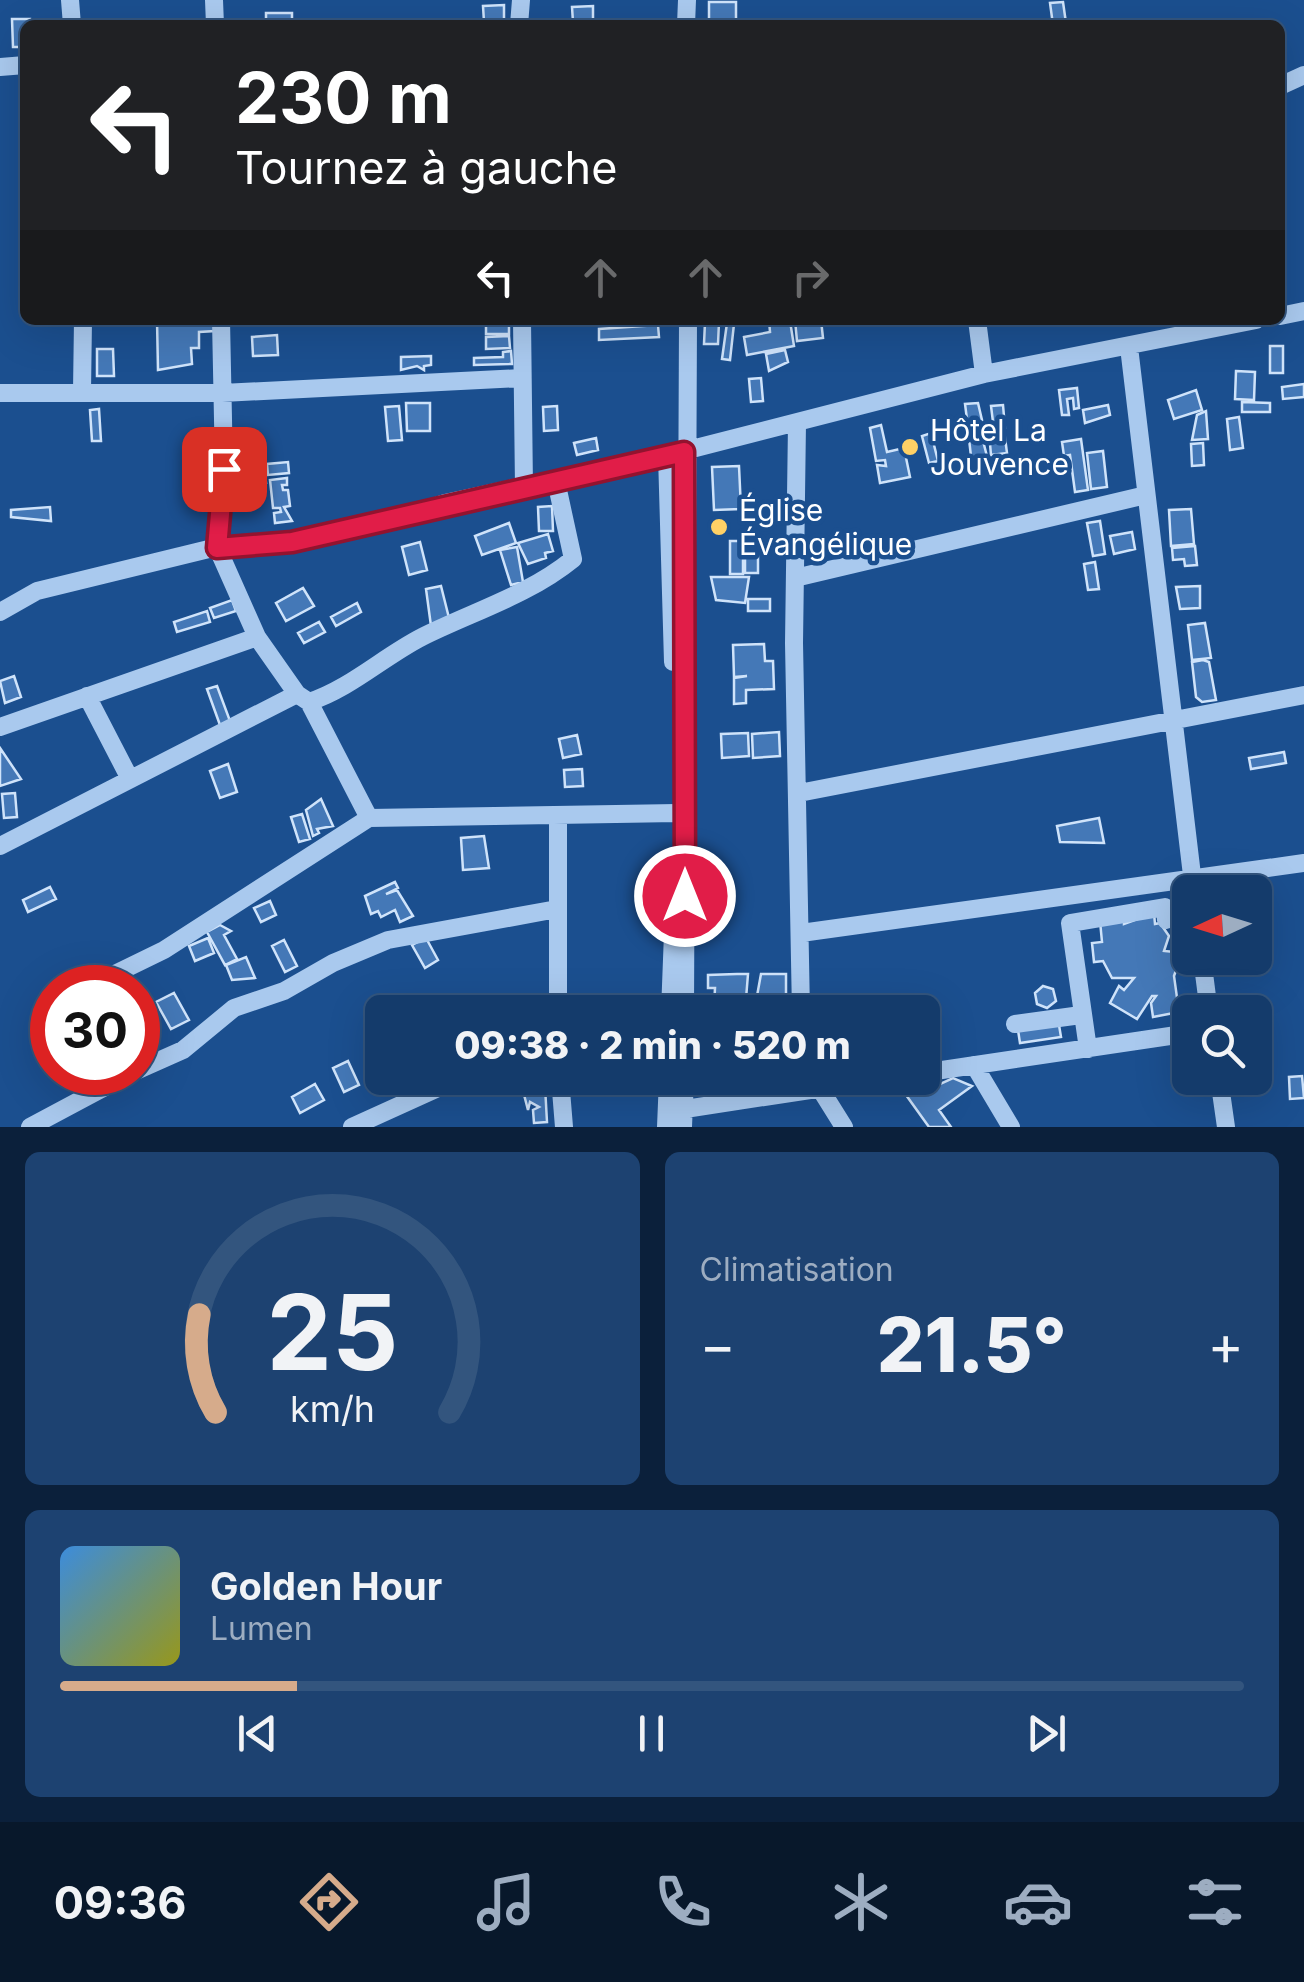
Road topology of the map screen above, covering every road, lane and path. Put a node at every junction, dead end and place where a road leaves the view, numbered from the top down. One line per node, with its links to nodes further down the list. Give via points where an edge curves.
1 (84, 325): 10 (street)
2 (220, 325): 12 (street)
3 (522, 325): 9 (street)
4 (688, 325): 14 (street)
5 (978, 325): 8 (street)
6 (1230, 325): 7 (street)
7 (1128, 347): 8 (street); 17 (street)
8 (984, 374): 13 (street)
9 (522, 378): 12 (street); 16 (street)
10 (82, 392): 11 (street); 12 (street)
11 (0, 393)
12 (222, 393): 18 (street)
13 (796, 423): 14 (street); 19 (street)
14 (676, 453): 15 (street); 29 (street); 43 (street)
15 (556, 481): 16 (street); 24 (street, via 573,559 553,576 418,639 338,693)
16 (524, 488): 18 (street, via 292,542)
17 (1146, 495): 19 (street); 25 (street)
18 (217, 548): 20 (street, via 37,591); 21 (street)
19 (795, 578): 28 (street)
20 (0, 612)
21 (256, 637): 23 (street); 24 (street)
22 (1304, 695): 25 (street)
23 (87, 696): 26 (street); 27 (street)
24 (303, 698): 27 (street); 31 (street)
25 (1176, 717): 28 (street); 34 (street)
26 (0, 726)
27 (130, 780): 32 (street)
28 (799, 792): 39 (street)
29 (677, 814): 30 (street); 42 (street)
30 (558, 817): 31 (street); 37 (street)
31 (369, 818): 40 (street)
32 (0, 846)
33 (1304, 863): 35 (street)
34 (1192, 875)
35 (1248, 875)
36 (1172, 889): 39 (street)
37 (558, 909): 41 (street); 49 (street, via 388,940 234,1008 183,1050)
38 (1166, 920): 45 (street, via 1166,907 1070,923)
39 (800, 933): 44 (street)
40 (133, 965)
41 (558, 995)
42 (671, 995)
43 (685, 995)
44 (801, 995)
45 (1082, 1014): 46 (street); 48 (street)
46 (1015, 1024)
47 (1172, 1036): 48 (street)
48 (1088, 1048): 50 (street)
49 (160, 1060)
50 (974, 1065): 51 (street); 65 (street)
51 (940, 1070)
52 (90, 1095): 60 (street)
53 (423, 1095): 61 (street)
54 (561, 1095): 62 (street)
55 (667, 1095): 63 (street)
56 (770, 1095): 59 (street)
57 (816, 1095): 64 (street)
58 (1221, 1095): 66 (street)
59 (684, 1118)
60 (30, 1127)
61 (352, 1127)
62 (564, 1127)
63 (666, 1127)
64 (844, 1127)
65 (1010, 1127)
66 (1226, 1127)

